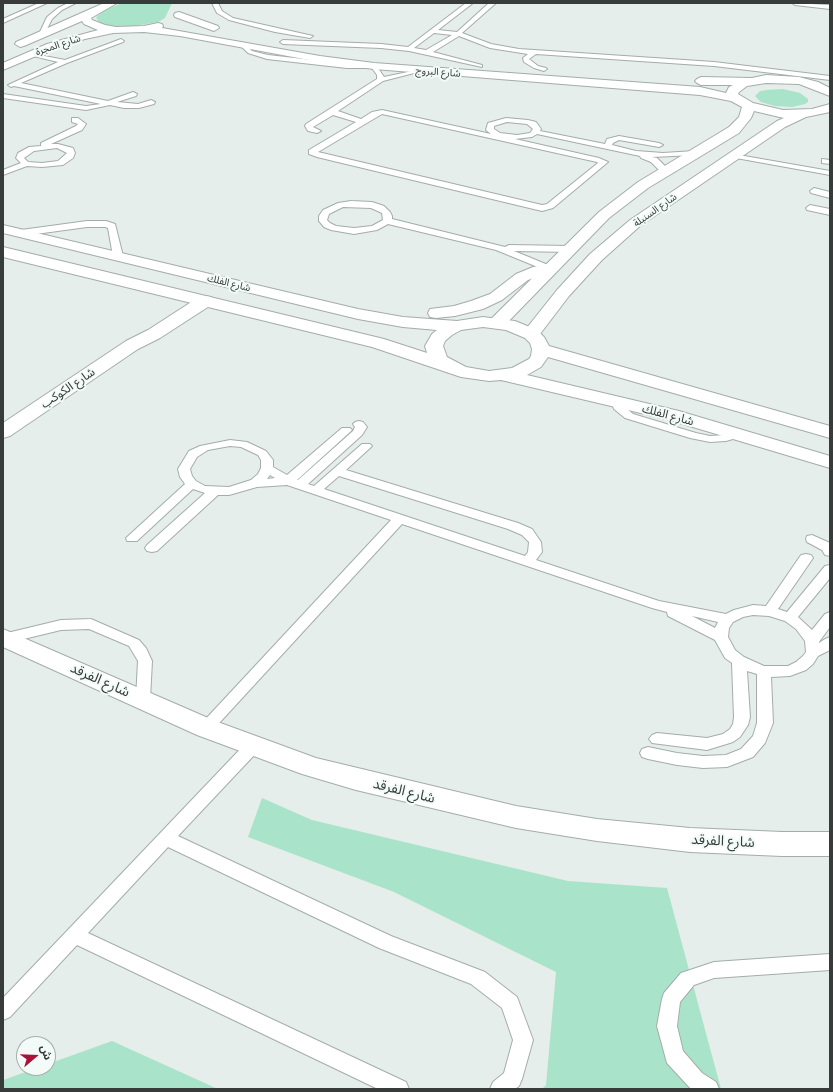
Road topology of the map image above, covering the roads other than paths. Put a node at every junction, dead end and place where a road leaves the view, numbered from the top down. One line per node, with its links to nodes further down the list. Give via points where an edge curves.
1 (44, 3): 15 (lane)
2 (73, 3): 14 (lane)
3 (112, 3): 10 (street, شارع المجرة)
4 (183, 3): 11 (street)
5 (215, 3): 23 (lane, via 216,8 224,16 240,22 275,30)
6 (470, 3): 18 (lane)
7 (493, 3): 20 (lane)
8 (795, 3): 9 (lane)
9 (830, 7)
10 (89, 14): 17 (street, via 86,18 88,22); 19 (street, شارع المجرة)
11 (179, 15): 16 (street, via 168,23); 22 (street, شارع البروج, via 217,29)
12 (30, 16): 15 (lane)
13 (41, 16): 14 (lane)
14 (48, 18): 19 (lane)
15 (6, 20)
16 (144, 29): 17 (street); 30 (street, شارع البروج, via 180,33)
17 (116, 30): 28 (street, شارع المجرة, via 82,37)
18 (433, 31): 20 (lane); 25 (lane)
19 (42, 34): 24 (street, شارع المجرة)
20 (458, 34): 26 (lane); 27 (lane, via 490,46)
21 (121, 41): 29 (lane)
22 (283, 42): 23 (lane); 32 (street, شارع البروج, via 379,58)
23 (381, 46): 25 (lane)
24 (10, 49)
25 (409, 49): 26 (lane)
26 (428, 52): 32 (lane)
27 (535, 52): 34 (lane, via 526,58 526,61); 37 (lane, via 714,64)
28 (31, 54): 29 (lane); 33 (street, شارع المجرة)
29 (65, 62): 40 (lane)
30 (350, 65): 31 (street, شارع البروج); 36 (lane)
31 (374, 66): 35 (street, شارع البروج); 38 (lane)
32 (480, 66): 34 (street, شارع البروج)
33 (3, 67)
34 (544, 69): 39 (street, شارع البروج, via 697,81)
35 (420, 70): 38 (lane); 45 (street, شارع البروج, via 700,91)
36 (358, 74)
37 (830, 78)
38 (381, 80): 50 (lane, via 336,108)
39 (752, 81): 42 (street, شارع البروج, via 793,81); 45 (street, via 743,83 733,90)
40 (14, 84): 41 (lane); 47 (lane)
41 (3, 88)
42 (829, 91)
43 (133, 94): 47 (lane)
44 (3, 96): 47 (lane, via 86,108)
45 (735, 98): 48 (street, شارع البروج)
46 (151, 102): 47 (lane, via 131,107)
47 (109, 104)
48 (749, 106): 51 (street, شارع البروج, via 783,114); 61 (street, via 745,118 734,130)
49 (827, 110): 51 (street)
50 (334, 112): 53 (lane); 54 (lane, via 309,126)
51 (802, 114): 62 (street, شارع السنبلة, via 781,124)
52 (75, 120): 58 (lane, via 82,124 79,128)
53 (362, 122): 56 (lane, via 377,113 386,113); 56 (lane, via 312,152 542,208 550,206 604,162)
54 (317, 131)
55 (536, 132): 56 (lane, via 525,137); 56 (lane, via 533,124 506,120 494,123 489,128); 59 (lane)
56 (502, 137)
57 (659, 144): 59 (lane, via 619,138 610,141 608,145)
58 (40, 147): 63 (lane, via 21,155 20,158); 63 (lane, via 65,148 71,153 60,162)
59 (611, 148): 60 (lane)
60 (636, 153): 61 (lane); 65 (lane, via 654,160)
61 (696, 153): 65 (street)
62 (736, 156): 66 (lane); 84 (street, شارع السنبلة, via 654,209 615,240 563,293)
63 (26, 164): 64 (lane)
64 (3, 172)
65 (666, 172): 75 (street, via 616,205 587,231)
66 (830, 173)
67 (814, 191): 68 (lane)
68 (830, 194)
69 (810, 208): 70 (lane)
70 (830, 212)
71 (387, 221): 71 (lane, via 386,212 372,205 362,204 341,205 323,216 323,221 327,225 354,231 374,228); 74 (lane)
72 (3, 229): 73 (street, شارع الفلك)
73 (21, 233): 77 (street, شارع الفلك); 77 (lane, via 87,224 106,224 112,226)
74 (499, 248): 75 (lane); 78 (lane)
75 (572, 249): 78 (street)
76 (3, 252): 79 (street, شارع الفلك)
77 (118, 256): 81 (street, شارع الفلك)
78 (550, 269): 81 (street, via 539,270 522,277 496,297 478,305 455,311); 82 (street)
79 (184, 296): 80 (street, شارع الفلك); 85 (street, شارع الكوكب, via 140,334)
80 (205, 301): 85 (street, شارع الكوكب); 87 (street, شارع الفلك, via 378,343)
81 (380, 319): 83 (street, شارع الفلك)
82 (497, 323): 83 (street, via 476,322); 84 (street, via 520,328)
83 (458, 326): 87 (street, via 446,331 434,346 441,361)
84 (531, 334): 86 (street)
85 (132, 345): 91 (street, شارع الكوكب)
86 (541, 349): 88 (street, via 535,363); 92 (street)
87 (450, 367): 88 (street, شارع الفلك, via 474,375)
88 (503, 375): 94 (street, شارع الفلك, via 617,401)
89 (359, 424): 98 (lane, via 361,427 358,433)
90 (346, 430): 98 (lane)
91 (3, 432)
92 (830, 432)
93 (366, 446): 96 (lane)
94 (830, 462)
95 (267, 468): 97 (lane); 98 (lane); 99 (lane, via 267,460 254,448 243,444 216,444 193,454 186,462 186,477)
96 (337, 471): 100 (lane); 108 (lane, via 527,532 535,542 535,552)
97 (255, 483): 98 (lane); 101 (lane, via 243,488)
98 (294, 483): 100 (lane)
99 (192, 484): 101 (lane); 103 (lane)
100 (316, 490): 102 (lane)
101 (215, 492): 105 (lane)
102 (400, 518): 108 (lane); 122 (lane)
103 (132, 538)
104 (812, 539): 106 (lane)
105 (152, 548)
106 (830, 552)
107 (806, 558): 111 (lane)
108 (528, 561): 110 (lane)
109 (830, 569): 113 (lane)
110 (658, 605): 114 (lane); 115 (lane)
111 (770, 611): 113 (lane); 114 (lane, via 753,610)
112 (830, 617): 118 (lane)
113 (790, 618): 118 (lane, via 807,633)
114 (728, 619): 115 (lane, via 722,627)
115 (721, 636): 119 (lane, via 730,654)
116 (5, 638): 121 (street, شارع الفرقد); 121 (lane, via 61,625 91,624 134,644 141,652 145,662)
117 (830, 642): 118 (lane, via 824,647)
118 (812, 646): 120 (lane, via 808,660 796,668 778,672)
119 (739, 661): 120 (lane); 123 (lane, via 742,717 735,733 718,742 707,744)
120 (764, 671): 125 (lane, via 765,723 760,739 747,753 727,760 703,762)
121 (143, 699): 122 (street, شارع الفرقد)
122 (206, 728): 124 (street, شارع الفرقد)
123 (657, 739)
124 (253, 746): 126 (lane); 127 (street, شارع الفرقد, via 342,775 516,817 597,830 690,840)
125 (648, 753)
126 (166, 838): 128 (lane); 132 (lane, via 385,942 478,978 510,1003 523,1040 512,1079)
127 (830, 844)
128 (75, 935): 130 (lane); 131 (lane)
129 (830, 962): 133 (lane, via 714,970 688,979 671,999 666,1026 674,1056 695,1080)
130 (3, 1011)
131 (399, 1089)
132 (500, 1089)
133 (708, 1089)

